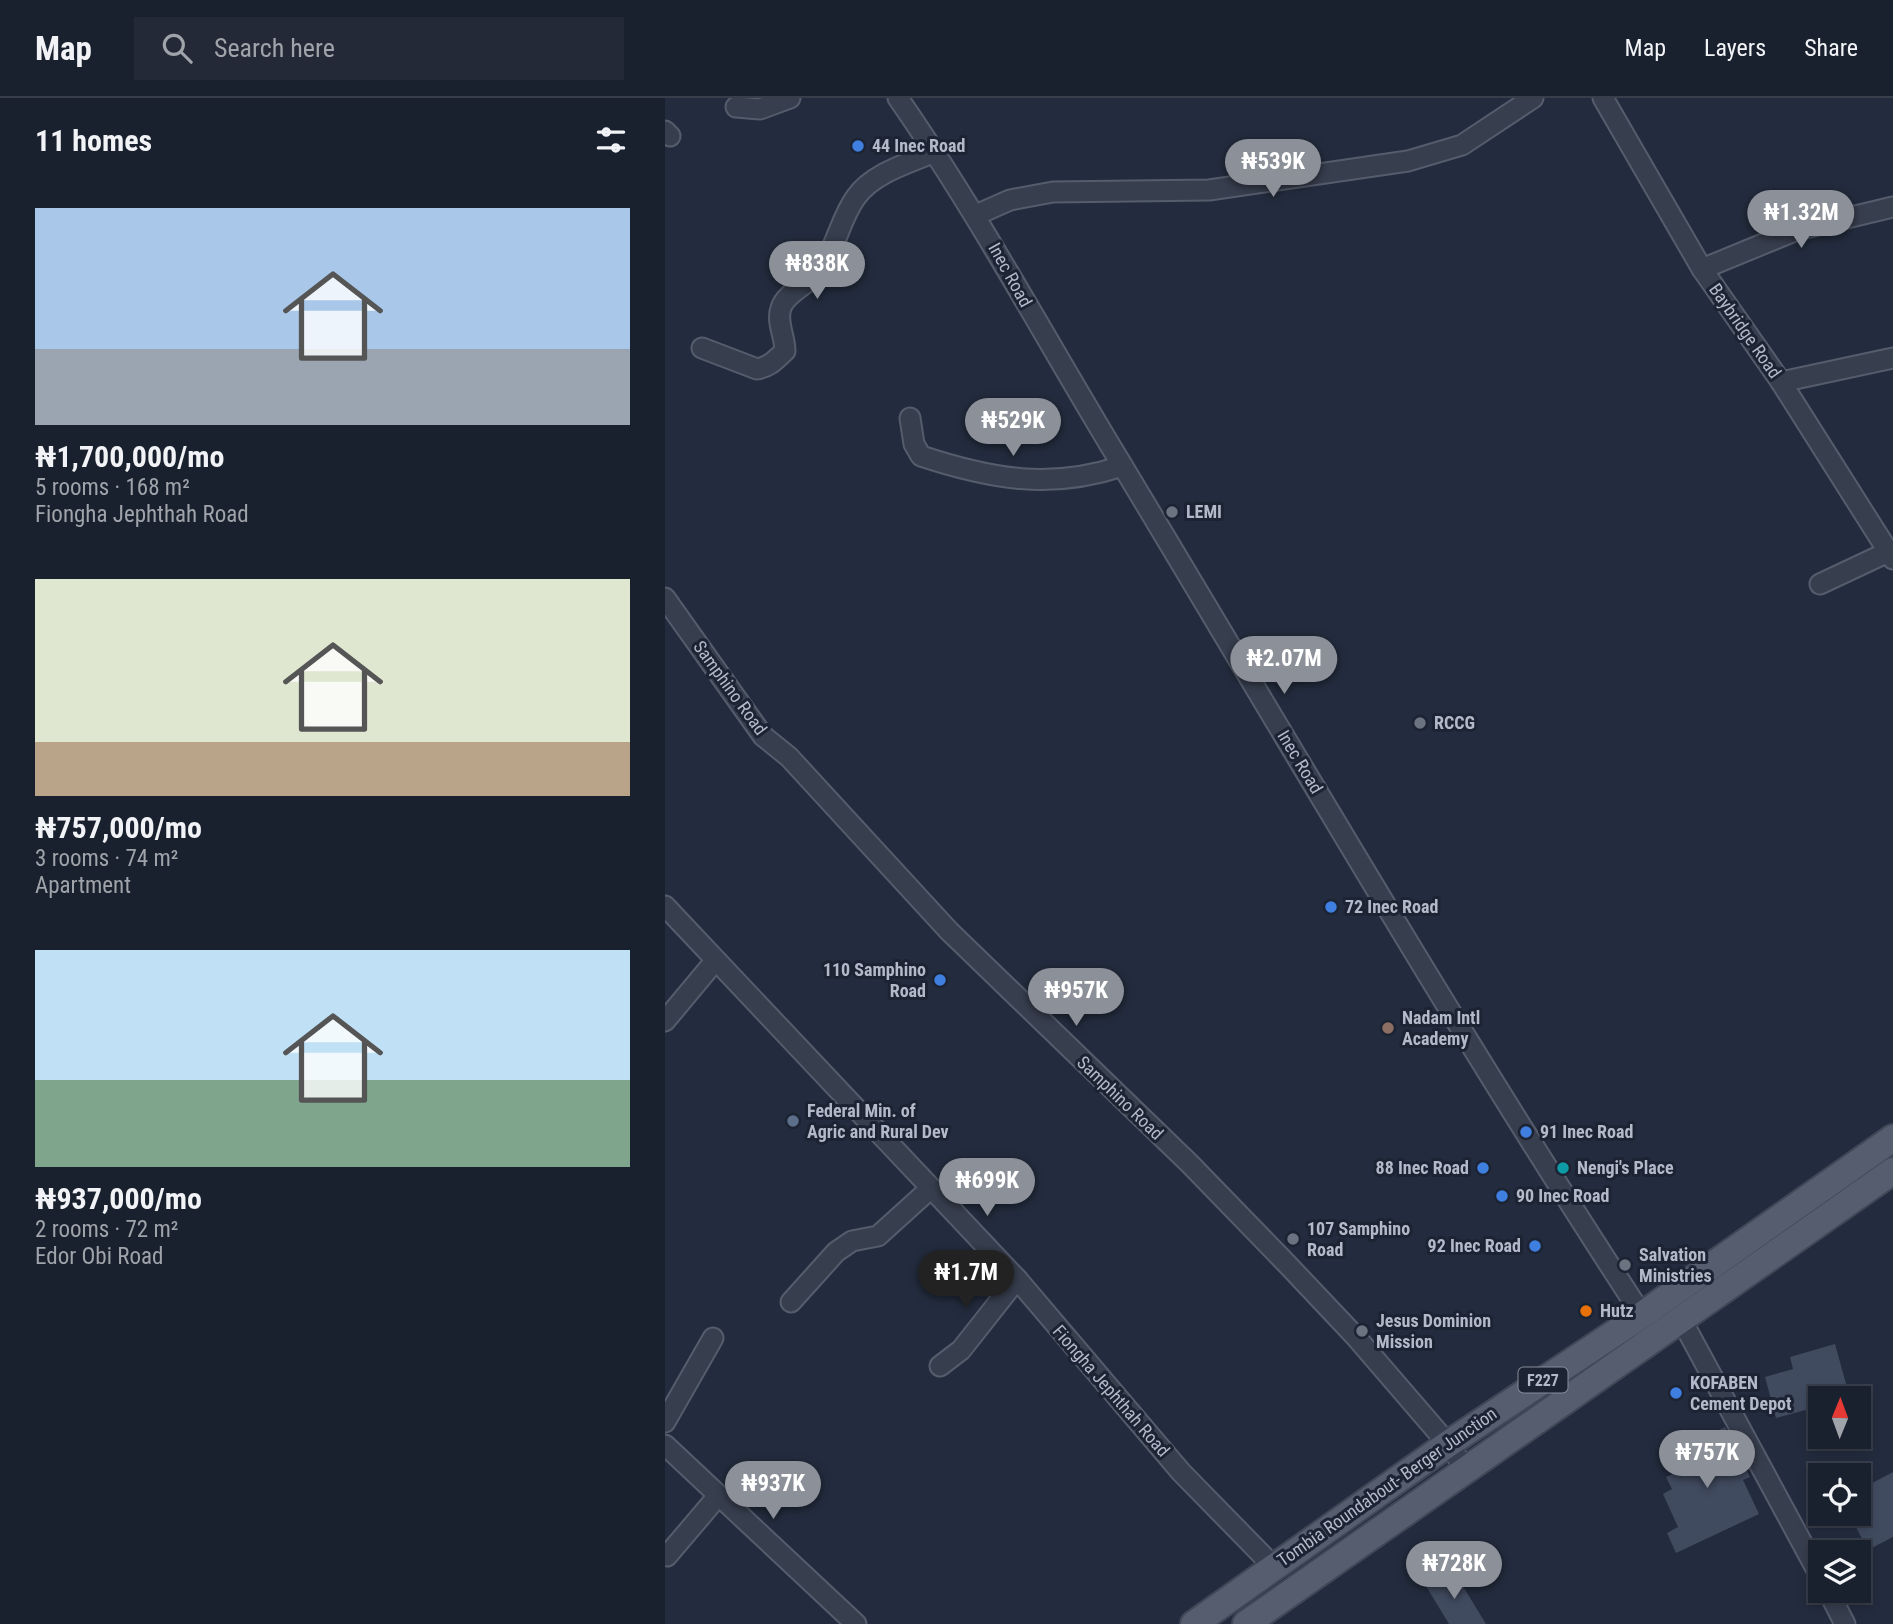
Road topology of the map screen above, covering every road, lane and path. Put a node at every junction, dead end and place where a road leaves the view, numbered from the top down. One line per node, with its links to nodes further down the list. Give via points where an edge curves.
1 (790, 98): 5 (street, via 760,109)
2 (898, 98): 6 (street, Inec Road)
3 (1533, 98): 8 (street, via 1462,145 1408,162 1209,190 1053,192 1010,200)
4 (1602, 98): 9 (street, Baybridge Road)
5 (736, 107)
6 (935, 152): 8 (street, Inec Road); 10 (street, via 879,177 856,196 831,254 781,308 785,351 766,368 757,369)
7 (1893, 207): 9 (street, via 1797,230)
8 (976, 215): 14 (street, Inec Road)
9 (1702, 269): 12 (street, Baybridge Road)
10 (702, 348)
11 (1893, 358): 12 (street)
12 (1781, 382): 15 (street, Baybridge Road)
13 (910, 418): 14 (street, via 921,456 966,469 1016,480 1059,481)
14 (1122, 466): 26 (street, Inec Road, via 1527,1138)
15 (1890, 556): 16 (street)
16 (1819, 584)
17 (665, 598): 31 (street, Samphino Road, via 763,736 789,757 949,931 1287,1264)
18 (665, 906): 19 (street, Fiongha Jephthah Road)
19 (715, 961): 20 (street); 23 (street, Fiongha Jephthah Road)
20 (665, 1021)
21 (1893, 1138): 26 (main road, Tombia Roundabout- Berger Junction / F227)
22 (1893, 1171): 27 (main road, Tombia Roundabout- Berger Junction / F227)
23 (931, 1188): 24 (street, Fiongha Jephthah Road); 25 (street, via 878,1236 852,1241 836,1252)
24 (1017, 1279): 29 (street, via 961,1350); 37 (street, Fiongha Jephthah Road, via 1181,1472)
25 (791, 1302)
26 (1642, 1315): 31 (main road, Tombia Roundabout- Berger Junction / F227)
27 (1681, 1320): 33 (main road, Tombia Roundabout- Berger Junction / F227); 35 (street)
28 (713, 1338): 30 (street)
29 (940, 1366)
30 (665, 1422)
31 (1448, 1444): 33 (street, Samphino Road); 37 (main road, Tombia Roundabout- Berger Junction / F227)
32 (665, 1445): 34 (street)
33 (1467, 1471): 41 (main road, Tombia Roundabout- Berger Junction / F227)
34 (718, 1496): 36 (street); 39 (street)
35 (1808, 1554)
36 (666, 1557)
37 (1273, 1566): 40 (main road, Tombia Roundabout- Berger Junction / F227)
38 (1834, 1603): 42 (street)
39 (856, 1624)
40 (1193, 1624)
41 (1246, 1624)
42 (1845, 1624)

